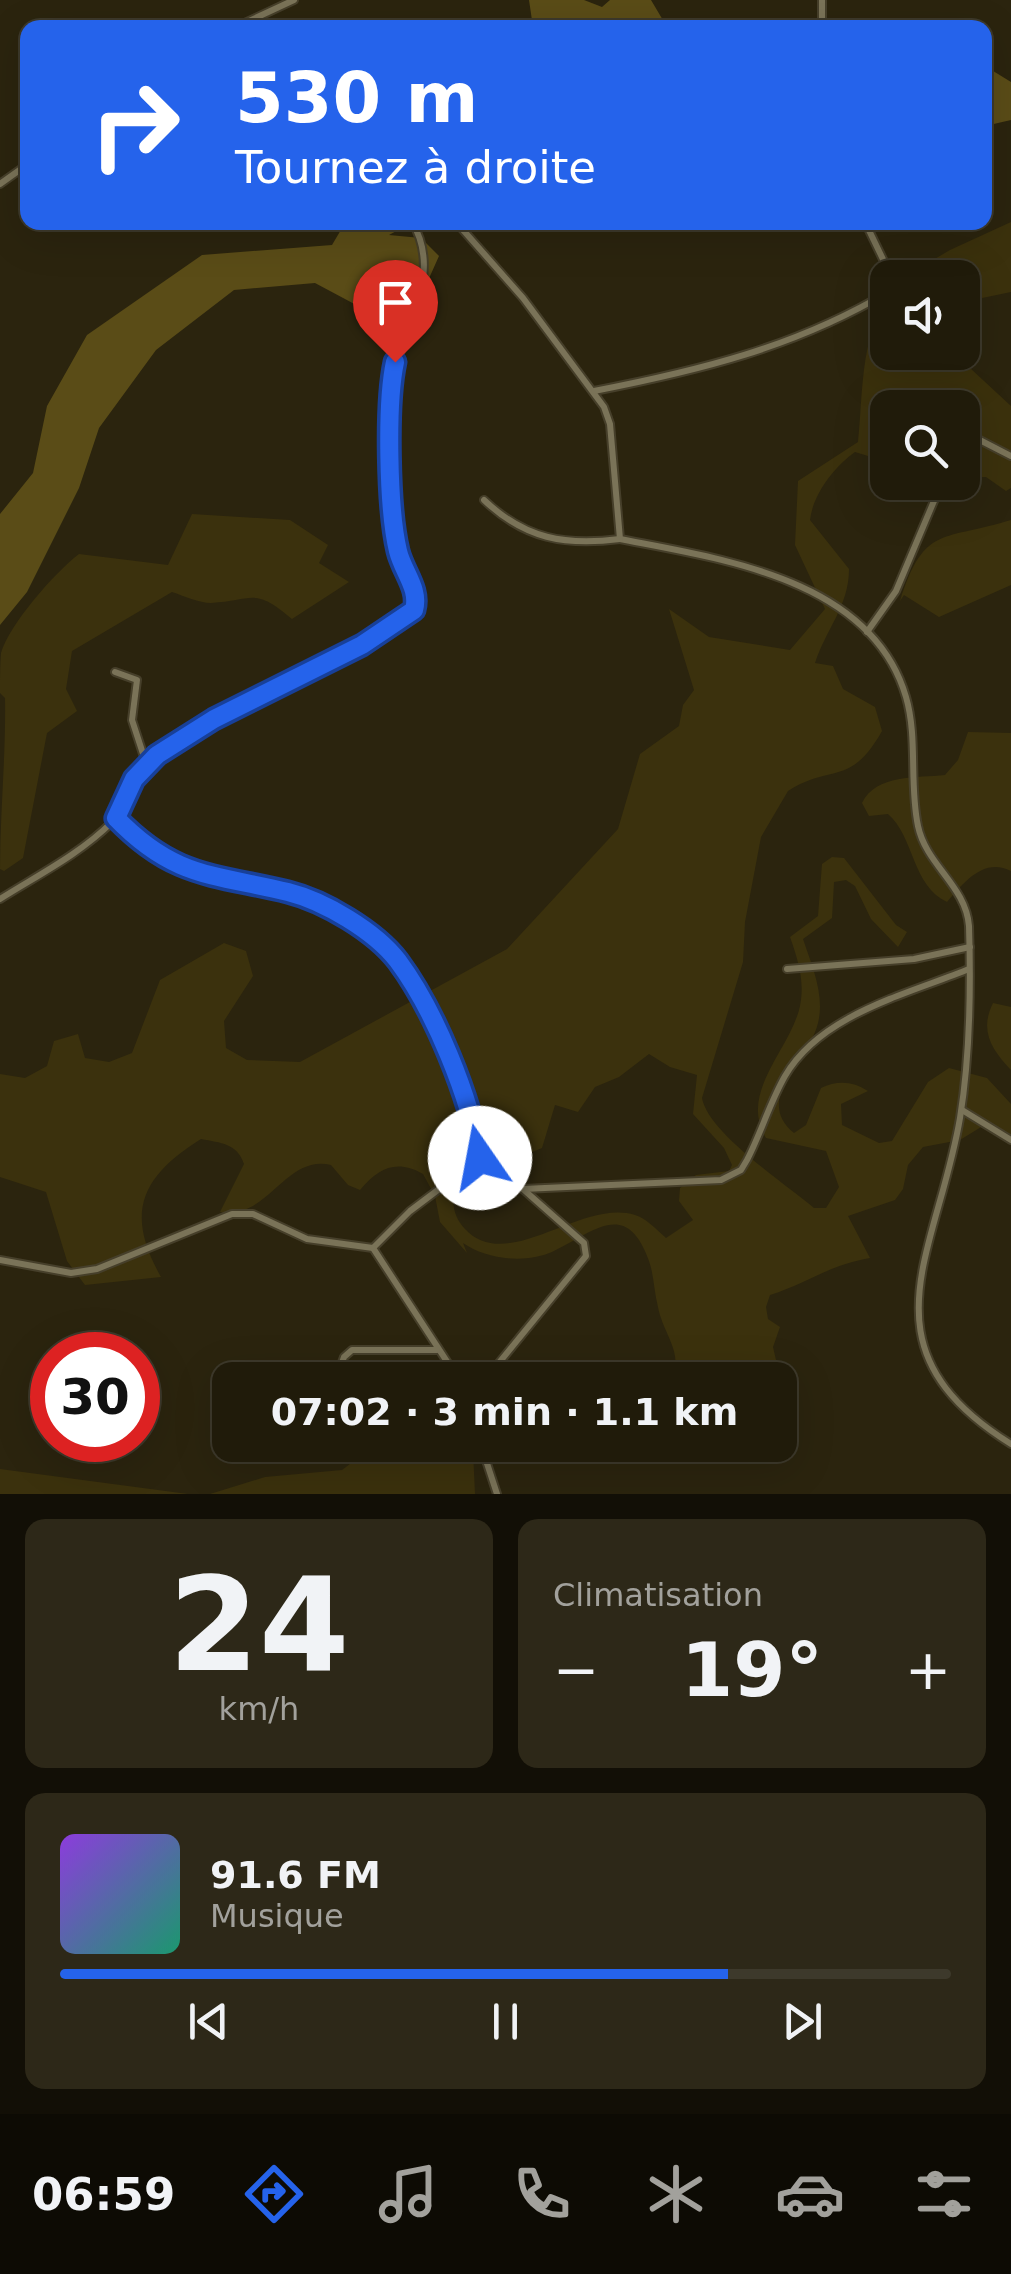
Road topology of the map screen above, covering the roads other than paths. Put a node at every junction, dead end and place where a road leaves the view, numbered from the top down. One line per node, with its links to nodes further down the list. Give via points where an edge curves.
1 (294, 0): 2 (street)
2 (251, 20)
3 (416, 230): 16 (street, via 426,248 426,270 395,362 388,409 397,549 418,598 414,610)
4 (463, 230): 8 (street)
5 (869, 230): 6 (street)
6 (883, 260)
7 (870, 301): 8 (street, via 738,359)
8 (594, 391): 13 (street, via 610,424)
9 (980, 441): 10 (street)
10 (1011, 456)
11 (484, 500): 13 (street, via 505,520 556,542)
12 (934, 500): 14 (street, via 896,591)
13 (620, 539): 14 (street, via 780,577 834,603)
14 (867, 632): 19 (street, via 906,694 919,832 968,908)
15 (115, 672): 16 (street, via 137,680 132,720)
16 (146, 763): 17 (street)
17 (116, 818): 18 (street); 26 (street, via 169,861 310,900 355,924 396,958 468,1106)
18 (0, 899)
19 (970, 947): 20 (street); 21 (street, via 914,959)
20 (969, 968): 22 (street); 27 (street, via 858,1014 812,1046 784,1076 736,1173 720,1180)
21 (787, 969)
22 (962, 1109): 23 (street); 24 (street)
23 (973, 1120): 24 (street); 25 (street)
24 (958, 1130): 34 (street, via 922,1256 923,1340 932,1373 951,1396)
25 (1011, 1140)
26 (480, 1158): 27 (street); 28 (street)
27 (523, 1189): 33 (street, via 584,1243 586,1256)
28 (373, 1248): 29 (street, via 307,1239 265,1218 232,1214 97,1270 72,1273); 30 (street)
29 (0, 1260)
30 (438, 1350): 31 (street, via 352,1350); 32 (street)
31 (345, 1362)
32 (446, 1362)
33 (500, 1362)
34 (1011, 1444)
35 (487, 1462): 36 (street)
36 (497, 1494)

